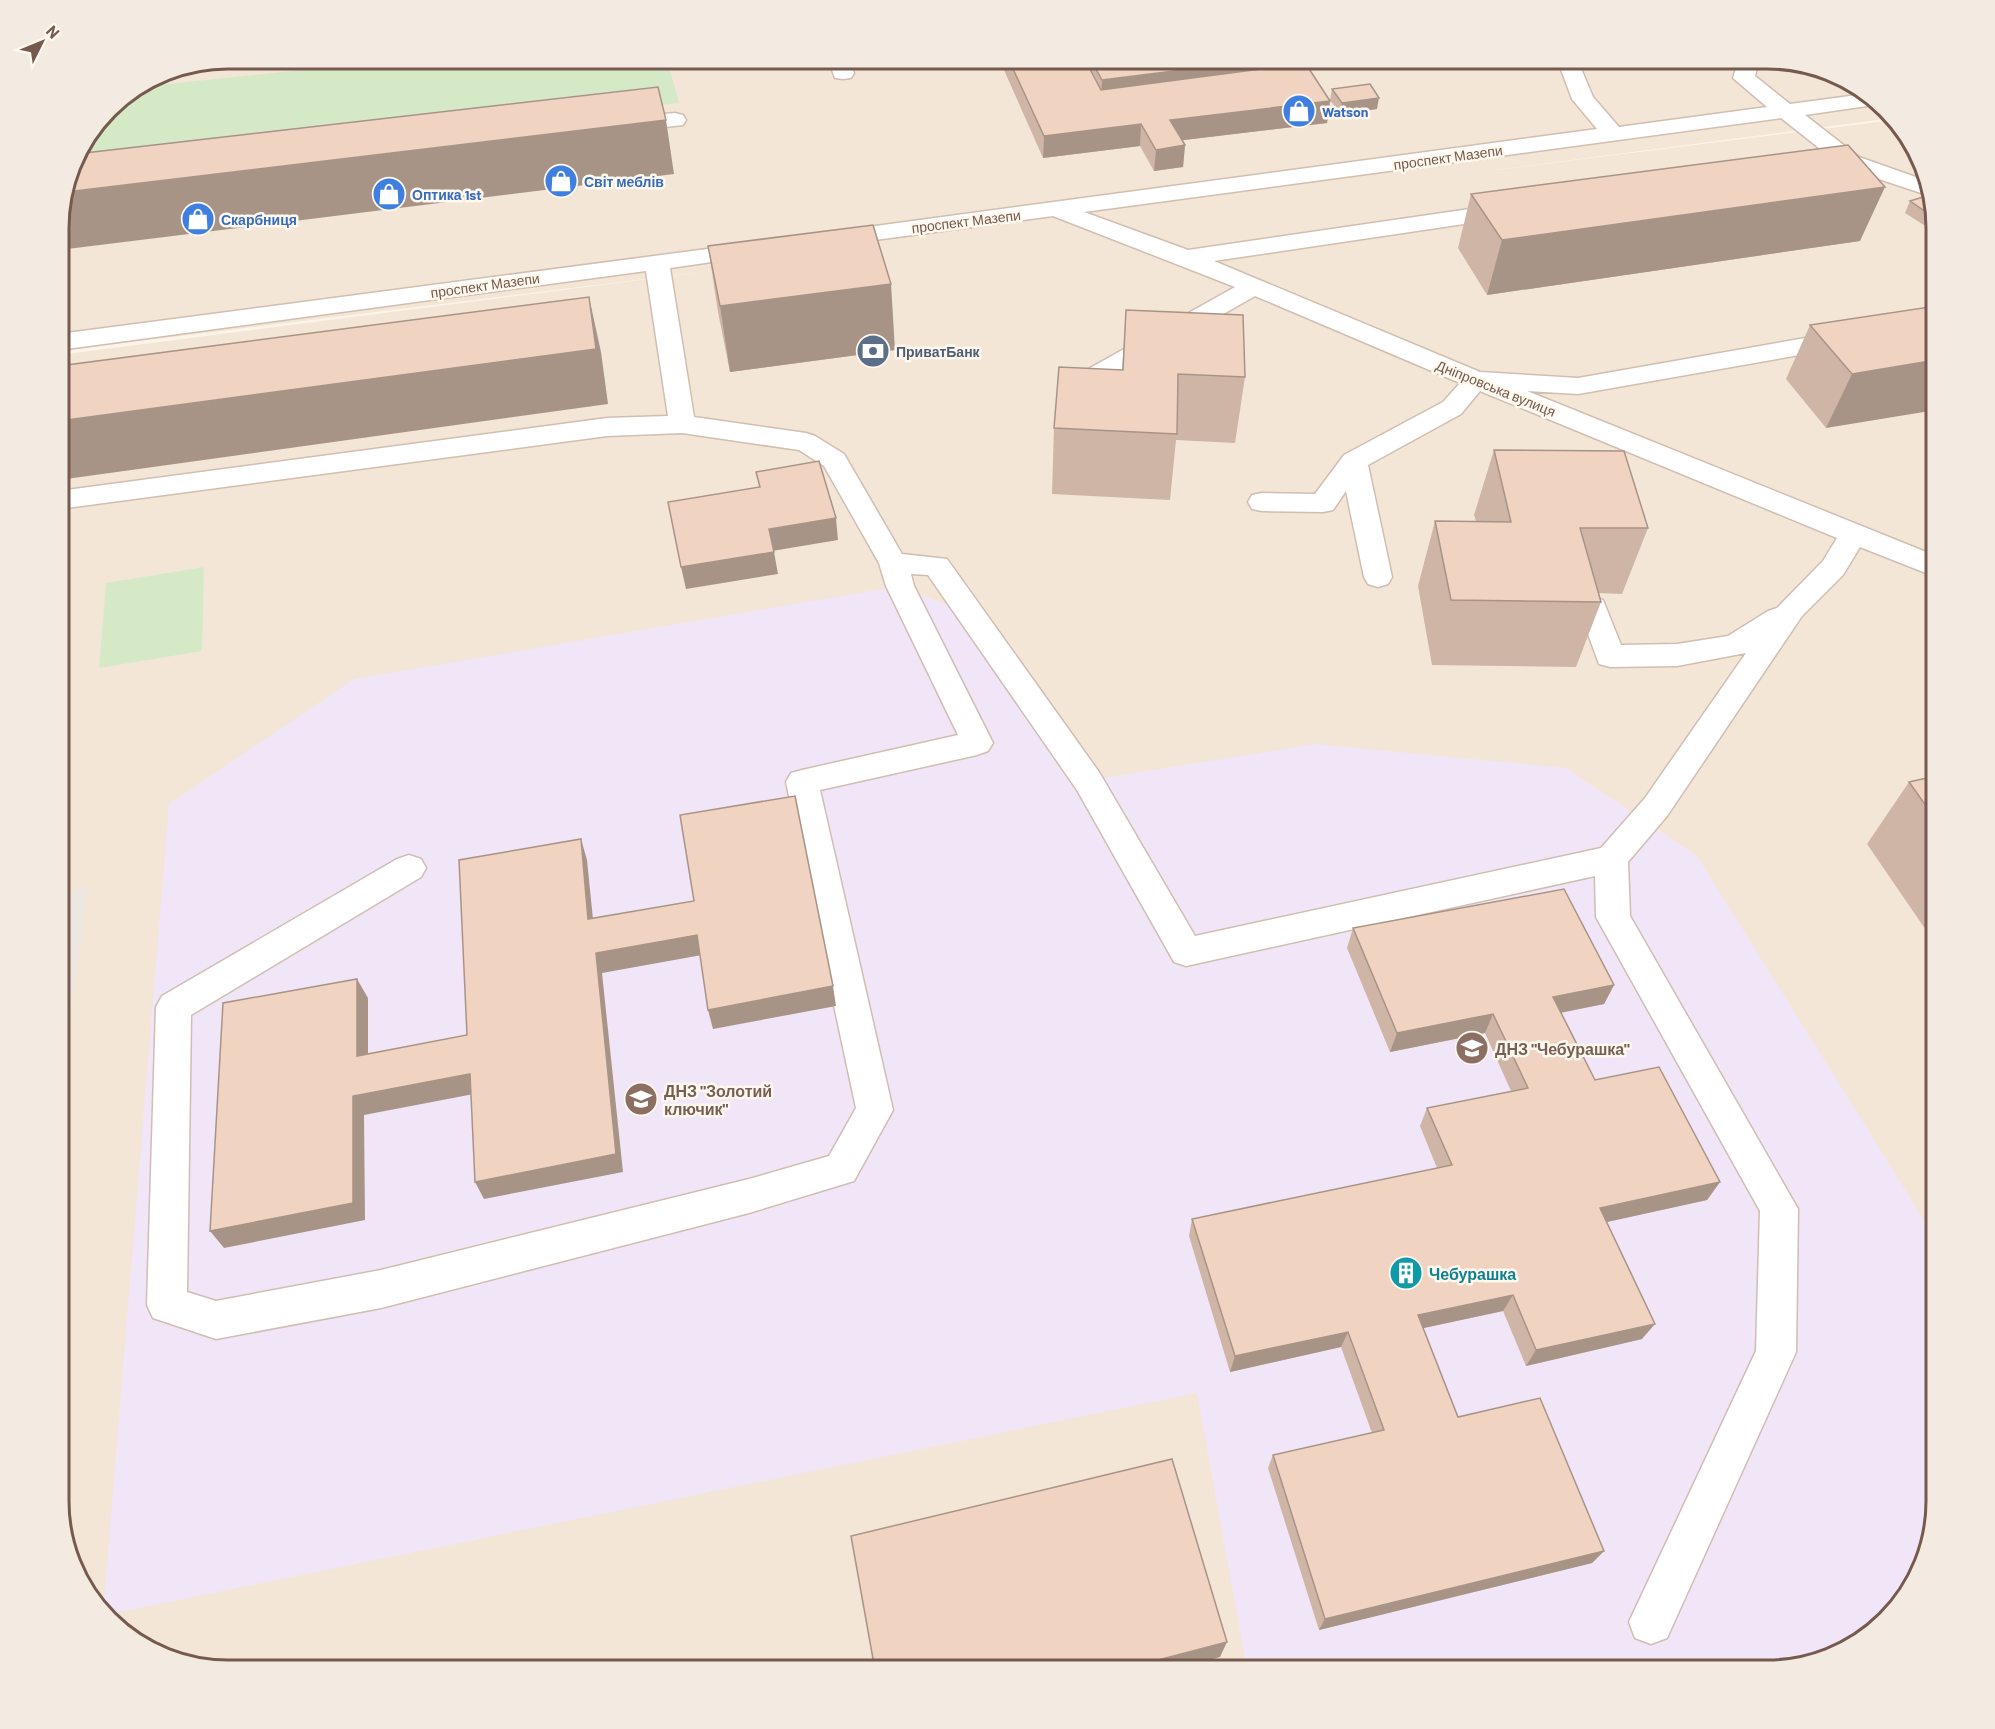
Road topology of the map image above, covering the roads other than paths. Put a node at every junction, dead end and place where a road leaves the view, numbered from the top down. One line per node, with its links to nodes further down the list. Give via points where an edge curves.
1 (1571, 69): 7 (street, via 1583,99)
2 (1746, 69): 4 (street, via 1744,78)
3 (1862, 101): 4 (street, проспект Мазепи)
4 (1785, 111): 7 (street, проспект Мазепи); 8 (street)
5 (675, 120): 6 (street)
6 (593, 128)
7 (1613, 134): 12 (street, проспект Мазепи)
8 (1851, 162): 9 (street); 10 (street)
9 (1816, 167)
10 (1920, 186)
11 (1527, 208): 15 (street)
12 (1057, 209): 13 (street, проспект Мазепи); 15 (street, Дніпровська вулиця)
13 (813, 242)
14 (777, 246): 16 (street, проспект Мазепи)
15 (1186, 258): 17 (street, Дніпровська вулиця)
16 (657, 262): 19 (street, проспект Мазепи); 22 (street)
17 (1255, 286): 20 (street, Дніпровська вулиця); 21 (street, via 1083,382)
18 (1867, 336): 20 (street, via 1578,386)
19 (69, 341)
20 (1476, 380): 23 (street, via 1452,408); 26 (street, Дніпровська вулиця)
21 (1082, 419)
22 (682, 424): 24 (street, via 607,427); 27 (street, via 806,442 834,460)
23 (1354, 461): 25 (street, via 1323,503); 29 (street)
24 (69, 499)
25 (1262, 502)
26 (1854, 534): 28 (street, Дніпровська вулиця); 31 (street, via 1833,568)
27 (893, 563): 32 (street, via 937,566 1088,781 1186,952); 33 (street, via 900,586 977,743 802,782 875,1110 841,1169 381,1289 216,1320 167,1305 174,1007)
28 (1926, 563)
29 (1378, 577)
30 (1593, 607): 31 (street, via 1610,656 1677,655 1736,645)
31 (1792, 609): 32 (street, via 1656,807)
32 (1611, 859): 34 (street, via 1612,917 1779,1209 1776,1352)
33 (409, 868)
34 (1651, 1622)

